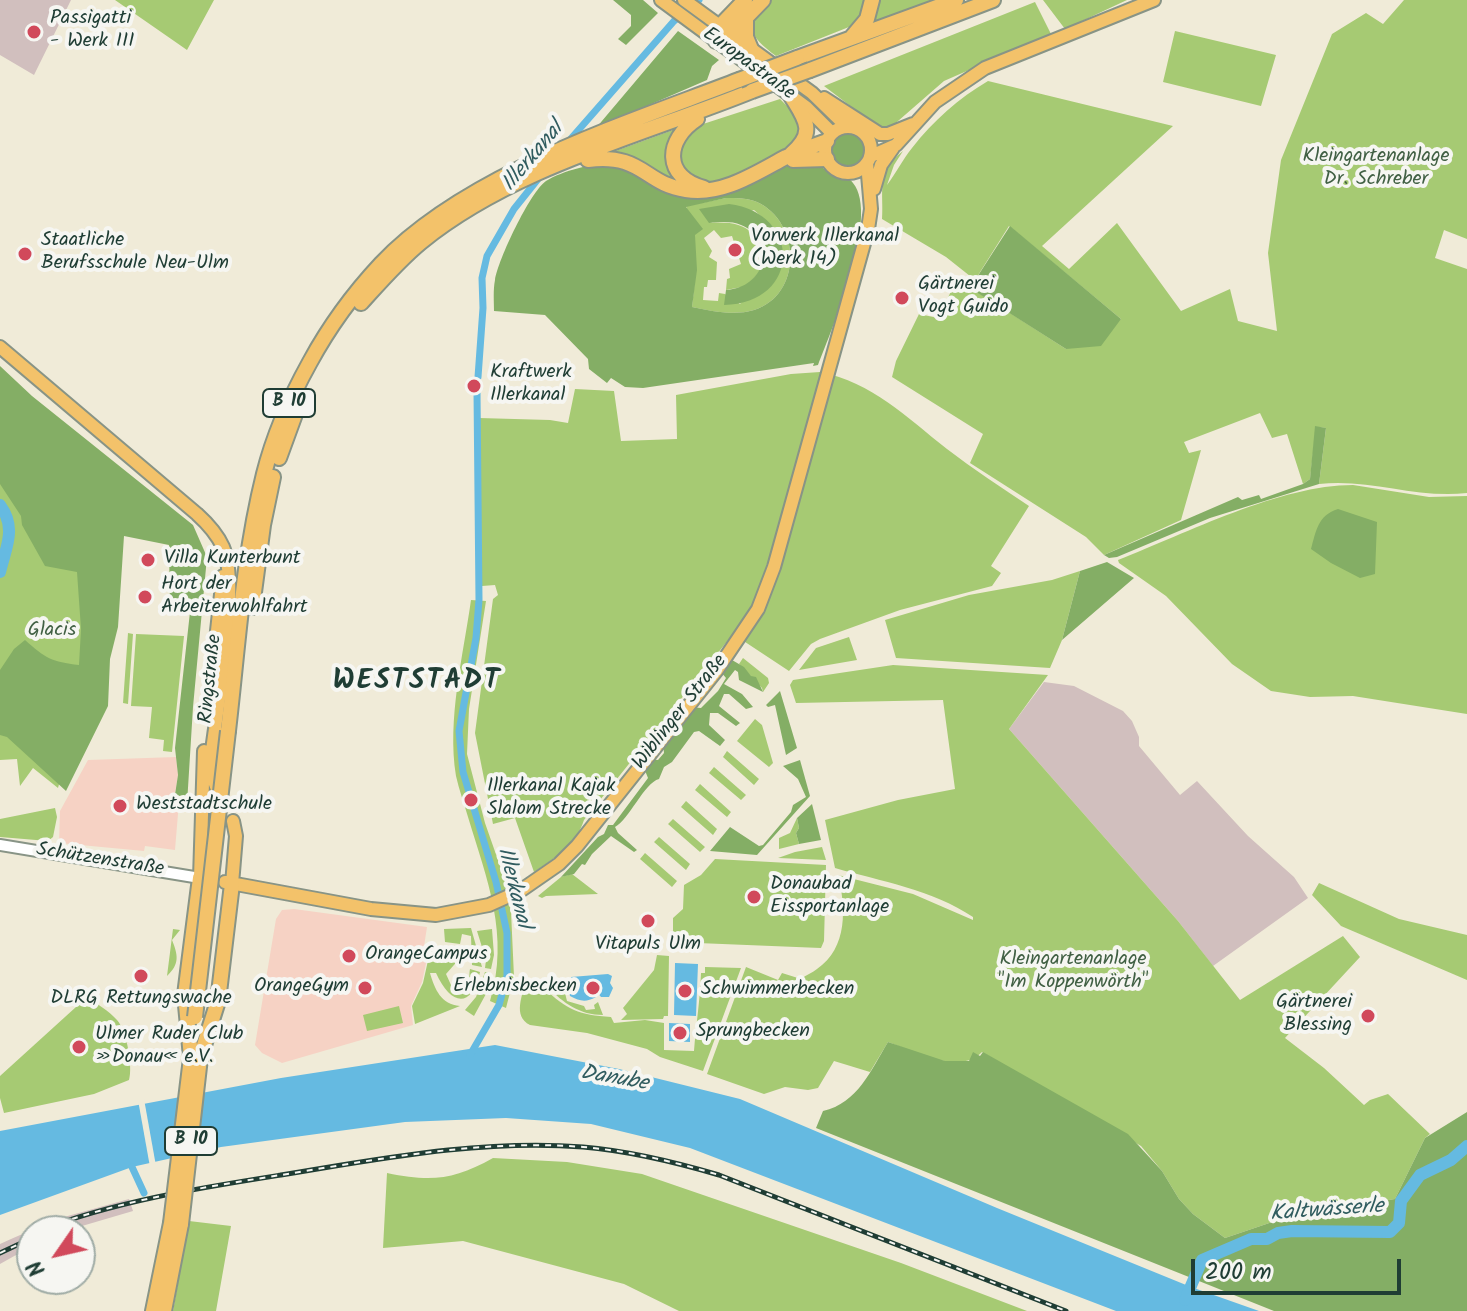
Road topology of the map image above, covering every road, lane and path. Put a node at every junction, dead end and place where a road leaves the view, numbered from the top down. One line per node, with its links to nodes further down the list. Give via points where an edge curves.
1 (684, 0): 10 (main road, Europastraße)
2 (745, 0): 10 (highway)
3 (763, 0): 9 (highway)
4 (872, 0): 12 (highway)
5 (956, 0): 12 (highway)
6 (993, 0): 12 (highway)
7 (1154, 0): 17 (main road, via 994,63 949,91)
8 (664, 2): 11 (main road, Europastraße)
9 (746, 16): 10 (highway); 13 (highway)
10 (725, 30): 11 (highway); 13 (main road, Europastraße)
11 (716, 41): 15 (main road, Europastraße)
12 (850, 48): 16 (highway, B 10, bridge, via 810,70); 34 (highway, B 10, bridge, via 797,58 519,170 451,208 382,264 325,335 279,426 252,529)
13 (751, 49): 14 (main road, Europastraße)
14 (812, 93): 17 (main road, via 880,134); 18 (main road, Europastraße)
15 (791, 96): 20 (main road, Europastraße); 23 (highway, via 807,128)
16 (717, 105): 26 (highway, B 10); 29 (highway, via 683,128 673,151 680,174)
17 (916, 123): 19 (main road)
18 (847, 127): 20 (main road); 21 (main road, via 860,129)
19 (906, 134): 21 (main road, via 883,142); 22 (main road)
20 (830, 137): 23 (highway); 24 (main road)
21 (869, 139): 25 (main road)
22 (896, 145): 25 (main road); 30 (main road, via 878,172)
23 (787, 156): 27 (highway)
24 (827, 159): 27 (highway, B 10); 28 (main road, via 834,168)
25 (869, 160): 28 (main road); 30 (main road, Wiblinger Straße)
26 (567, 162): 29 (highway, B 10, via 615,158 681,189); 34 (highway, B 10, via 501,191 420,243 384,277 331,342 301,396 275,469)
27 (769, 167): 29 (highway, B 10)
28 (850, 173): 31 (main road, via 865,193)
29 (711, 189)
30 (871, 200): 31 (main road, Wiblinger Straße)
31 (870, 218): 39 (main road, Wiblinger Straße, via 758,609 717,670 577,846 547,874 511,896 456,913 412,915)
32 (0, 347): 33 (main road, Ringstraße)
33 (175, 497): 35 (main road, Ringstraße, via 208,524 228,560 230,594 211,761); 38 (main road, Ringstraße, via 213,540 223,574 202,771)
34 (233, 732): 40 (highway, B 10, bridge)
35 (217, 789)
36 (233, 821): 39 (main road)
37 (0, 845): 38 (street, Schützenstraße)
38 (203, 879): 40 (highway, via 185,995)
39 (229, 883): 40 (highway, via 218,1001)
40 (196, 1058): 41 (highway, B 10, bridge)
41 (176, 1224): 42 (highway, B 10); 43 (highway, B 10)
42 (153, 1311)
43 (164, 1311)

